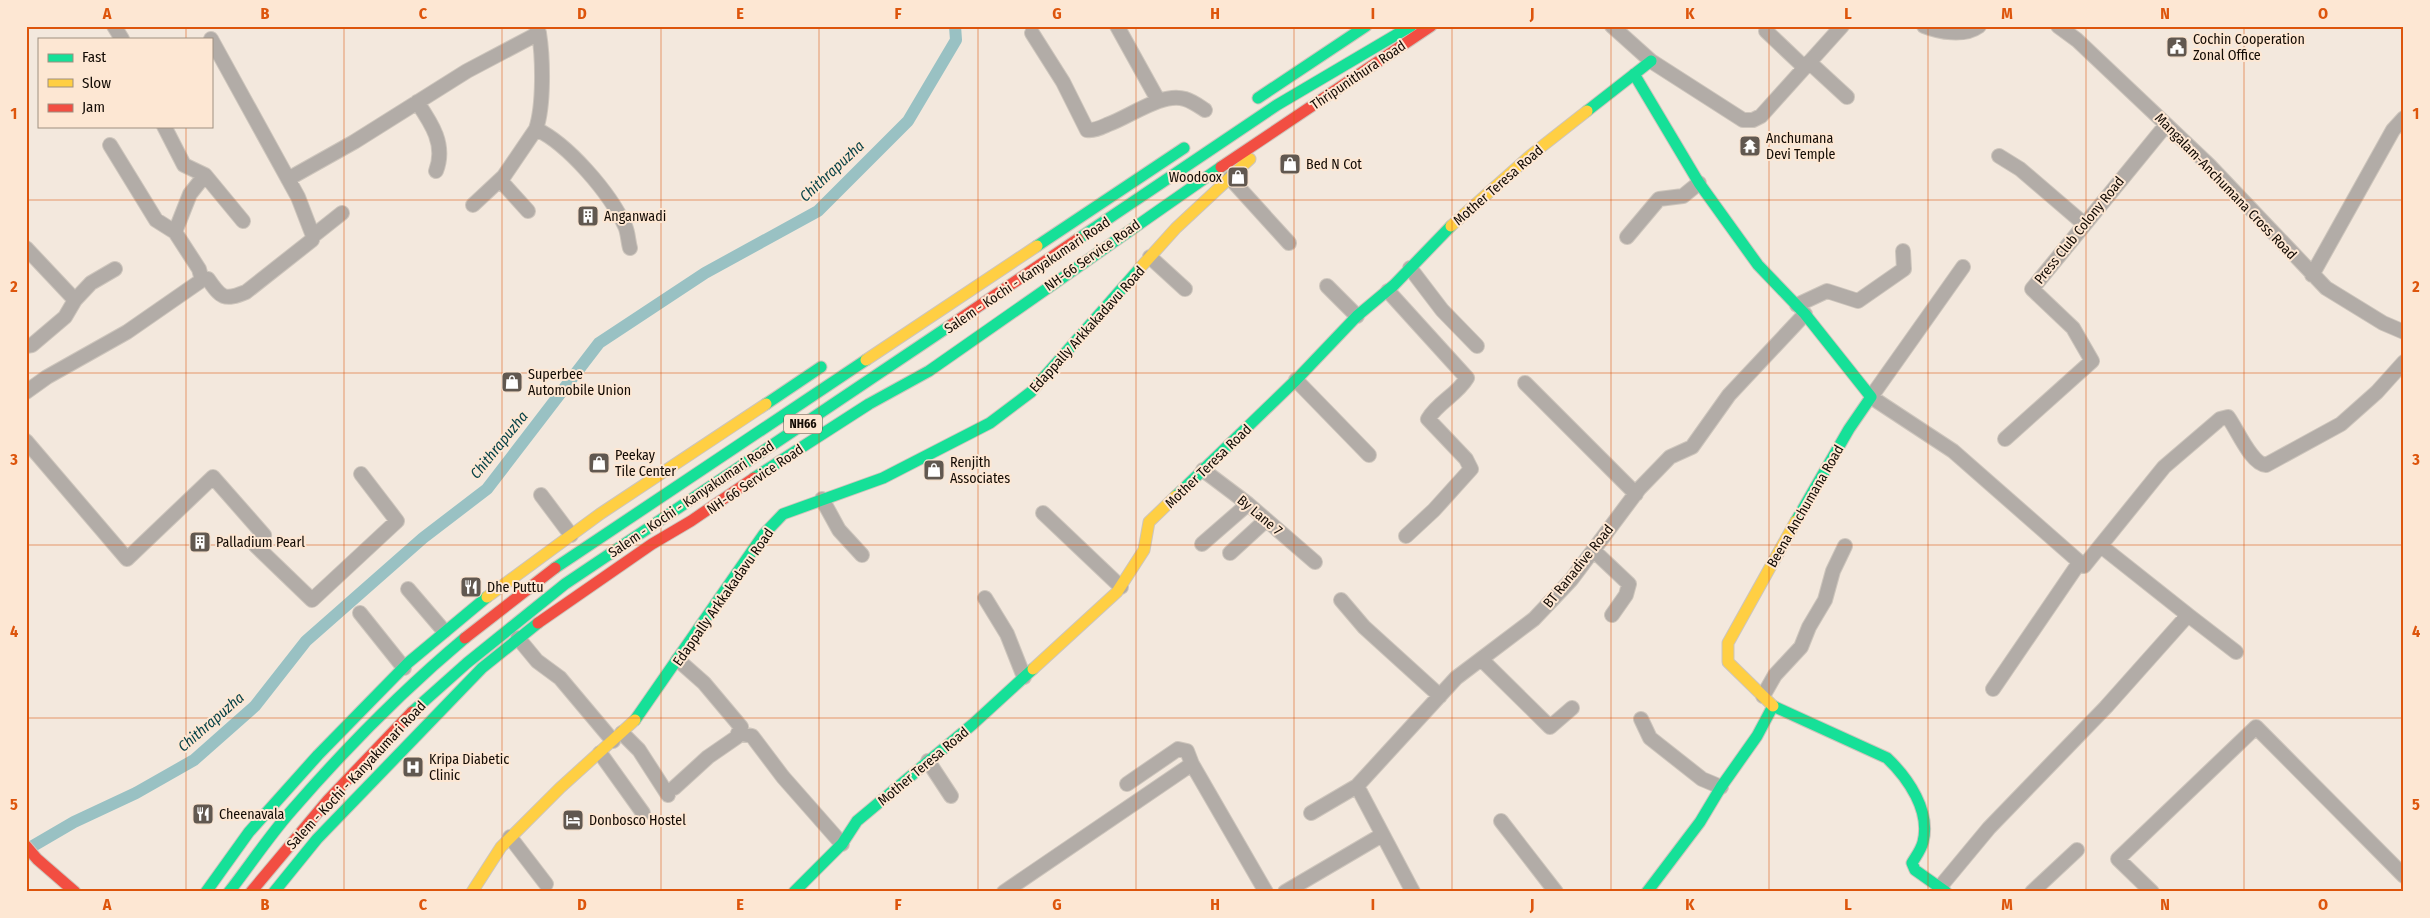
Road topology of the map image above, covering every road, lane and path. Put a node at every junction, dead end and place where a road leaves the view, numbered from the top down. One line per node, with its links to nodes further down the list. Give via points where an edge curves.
1 (114, 26): 14 (street)
2 (1117, 26): 20 (street)
3 (1366, 26): 22 (main road)
4 (1411, 26): 81 (main road, Salem - Kochi - Kanyakumari Road / NH66, via 1277,105)
5 (1431, 26): 26 (main road, Thripunithura Road)
6 (1612, 26): 16 (street)
7 (1842, 26): 17 (street)
8 (1924, 26): 9 (street, via 1940,32 1973,30)
9 (1979, 26)
10 (2058, 26): 25 (street, Mangalam-Anchumana Cross Road)
11 (537, 30): 21 (street); 28 (street, via 542,61)
12 (1766, 31): 17 (street)
13 (1032, 33): 20 (street, via 1063,82 1087,130 1093,131 1120,120)
14 (121, 38)
15 (212, 43): 35 (street)
16 (1651, 61): 17 (street, via 1743,120 1761,116); 18 (main road, Mother Teresa Road)
17 (1807, 64): 19 (street)
18 (1634, 74): 37 (main road); 52 (main road, Mother Teresa Road, via 1460,216)
19 (1847, 97)
20 (1158, 100): 23 (street, via 1185,99)
21 (417, 102): 32 (street, via 436,131 440,159); 35 (street)
22 (1252, 102)
23 (1205, 110)
24 (2404, 118): 54 (street, via 2393,130)
25 (2166, 124): 42 (street, Press Club Colony Road); 54 (street, Mangalam-Anchumana Cross Road)
26 (1285, 125): 34 (main road, Edappally Arkkakadavu Road); 102 (main road, NH-66 Service Road, via 1159,208 929,371 869,404 776,463 691,522 652,544)
27 (165, 128): 33 (street, via 184,165)
28 (536, 129): 36 (street); 48 (street, via 564,148 606,196 625,226)
29 (1195, 140): 67 (main road, Salem - Kochi - Kanyakumari Road / NH66)
30 (110, 144): 43 (street, via 156,220)
31 (1999, 156): 42 (street, via 2020,169)
32 (436, 171)
33 (205, 175): 41 (street); 43 (street, via 190,194)
34 (1230, 178): 46 (street); 50 (main road, Edappally Arkkakadavu Road, via 1176,228)
35 (288, 180): 44 (street)
36 (500, 180): 38 (street); 39 (street)
37 (1699, 183): 45 (street, via 1683,196 1659,199); 60 (main road, via 1758,265)
38 (473, 205)
39 (528, 211)
40 (342, 213): 44 (street)
41 (243, 221)
42 (2083, 223): 71 (street, Press Club Colony Road, via 2032,289 2074,328 2092,361)
43 (175, 232): 55 (street, via 199,269)
44 (313, 236): 55 (street, via 246,292 225,298 216,292 208,279)
45 (1627, 237)
46 (1289, 243)
47 (26, 248): 59 (street)
48 (630, 248)
49 (1903, 251): 60 (street, via 1904,269 1858,301 1827,291)
50 (1150, 258): 57 (street); 79 (main road, Edappally Arkkakadavu Road, via 1031,392 990,423 884,478)
51 (1963, 267): 70 (street)
52 (1410, 268): 58 (main road, Mother Teresa Road); 64 (street, via 1442,310)
53 (115, 269): 59 (street, via 91,283)
54 (2312, 275): 62 (street, Mangalam-Anchumana Cross Road, via 2326,288)
55 (202, 280): 69 (street, via 127,332)
56 (1328, 286): 61 (street)
57 (1185, 289)
58 (1388, 291): 61 (main road, Mother Teresa Road); 85 (street, via 1467,378 1432,411 1428,419 1471,468)
59 (75, 300): 63 (street, via 65,317 32,345)
60 (1801, 310): 70 (main road); 77 (street, BT Ranadive Road, via 1729,395 1692,447 1670,457)
61 (1357, 316): 66 (main road, Mother Teresa Road)
62 (2404, 332)
63 (26, 346)
64 (1477, 346)
65 (2404, 362): 88 (street, via 2377,392 2340,424 2266,465 2258,463 2252,456 2228,417 2220,419 2164,467)
66 (1296, 380): 73 (street); 74 (main road, Mother Teresa Road)
67 (831, 382): 78 (main road, Salem - Kochi - Kanyakumari Road / NH66); 84 (main road, via 821,367)
68 (1525, 383): 77 (street)
69 (26, 392)
70 (1871, 397): 93 (street, via 1953,451); 110 (main road, Beena Anchumana Road, via 1849,429 1728,643 1728,662)
71 (2005, 439)
72 (26, 442): 75 (street, via 126,559 213,477 264,536 256,546 312,600 397,521)
73 (1369, 455)
74 (1204, 470): 80 (street, By Lane 7); 94 (main road, Mother Teresa Road, via 1149,522 1144,550)
75 (361, 474)
76 (541, 494): 84 (street)
77 (1636, 494): 89 (street, BT Ranadive Road)
78 (661, 495): 81 (main road); 137 (main road, Salem - Kochi - Kanyakumari Road / NH66, via 535,582 429,668 357,739 292,811)
79 (822, 499): 91 (street, via 839,530); 105 (main road, Edappally Arkkakadavu Road, via 783,514 764,534)
80 (1248, 504): 83 (street, By Lane 7); 86 (street)
81 (672, 512): 120 (main road, Salem - Kochi - Kanyakumari Road / NH66, via 565,584 486,647 412,712)
82 (1043, 513): 94 (street)
83 (1266, 520): 90 (street); 92 (street, By Lane 7)
84 (571, 535): 101 (main road)
85 (1406, 536)
86 (1202, 544)
87 (1845, 546): 110 (street, via 1833,571 1825,600 1801,646 1775,675)
88 (2101, 546): 93 (street, via 2084,566); 100 (street)
89 (1593, 550): 99 (street, via 1629,584); 104 (street, BT Ranadive Road, via 1571,580 1534,619)
90 (1230, 554)
91 (862, 555)
92 (1316, 562)
93 (2079, 563): 108 (street)
94 (1121, 588): 107 (main road, Mother Teresa Road)
95 (408, 589): 101 (street)
96 (985, 598): 107 (street, via 1007,634)
97 (1341, 600): 109 (street, via 1364,627)
98 (360, 613): 106 (street)
99 (1612, 615)
100 (2188, 615): 103 (street); 134 (street, via 2106,707 1990,828)
101 (444, 630): 106 (main road)
102 (518, 638): 114 (street, via 537,661 560,678); 123 (main road, NH-66 Service Road, via 482,668)
103 (2236, 652)
104 (1481, 659): 109 (street, BT Ranadive Road, via 1456,678); 111 (street, via 1550,727)
105 (678, 660): 113 (street, via 704,683 741,727); 114 (main road, Edappally Arkkakadavu Road, via 633,724)
106 (404, 668): 136 (main road, via 318,755 249,832)
107 (1024, 678): 116 (main road, Mother Teresa Road)
108 (1993, 689)
109 (1440, 696): 119 (street, BT Ranadive Road)
110 (1768, 701): 121 (main road, via 1757,736); 134 (main road, Beena Anchumana Road, via 1887,758 1897,766 1915,791 1923,824 1925,839 1912,863 1915,870)
111 (1572, 708)
112 (1641, 719): 121 (street, via 1650,738 1702,779)
113 (738, 733): 114 (street, via 671,792 639,750); 129 (street, via 752,736 782,777)
114 (618, 737): 115 (main road, Edappally Arkkakadavu Road)
115 (600, 753): 124 (street); 128 (main road, Edappally Arkkakadavu Road)
116 (928, 761): 122 (street); 129 (main road, Mother Teresa Road, via 857,821)
117 (1192, 764): 118 (street, via 1187,751 1178,750); 142 (street); 143 (street)
118 (1127, 784)
119 (1357, 786): 125 (street, BT Ranadive Road); 127 (street)
120 (341, 787): 123 (main road); 138 (main road, Salem - Kochi - Kanyakumari Road / NH66)
121 (1721, 787): 147 (main road, via 1700,822)
122 (951, 796)
123 (356, 800): 139 (main road, NH-66 Service Road, via 317,839)
124 (643, 813)
125 (1311, 813)
126 (1501, 821): 146 (street)
127 (1382, 835): 144 (street); 145 (street)
128 (510, 837): 133 (street); 140 (main road, Edappally Arkkakadavu Road)
129 (842, 844): 141 (main road, Mother Teresa Road)
130 (26, 846): 135 (main road)
131 (2077, 850): 148 (street)
132 (2404, 876): 149 (street, via 2256,727 2118,859)
133 (546, 884)
134 (1943, 889)
135 (75, 892)
136 (206, 892)
137 (229, 892)
138 (251, 892)
139 (274, 892)
140 (472, 892)
141 (794, 892)
142 (1004, 892)
143 (1266, 892)
144 (1285, 892)
145 (1413, 892)
146 (1556, 892)
147 (1647, 892)
148 (2032, 892)
149 (2152, 892)

